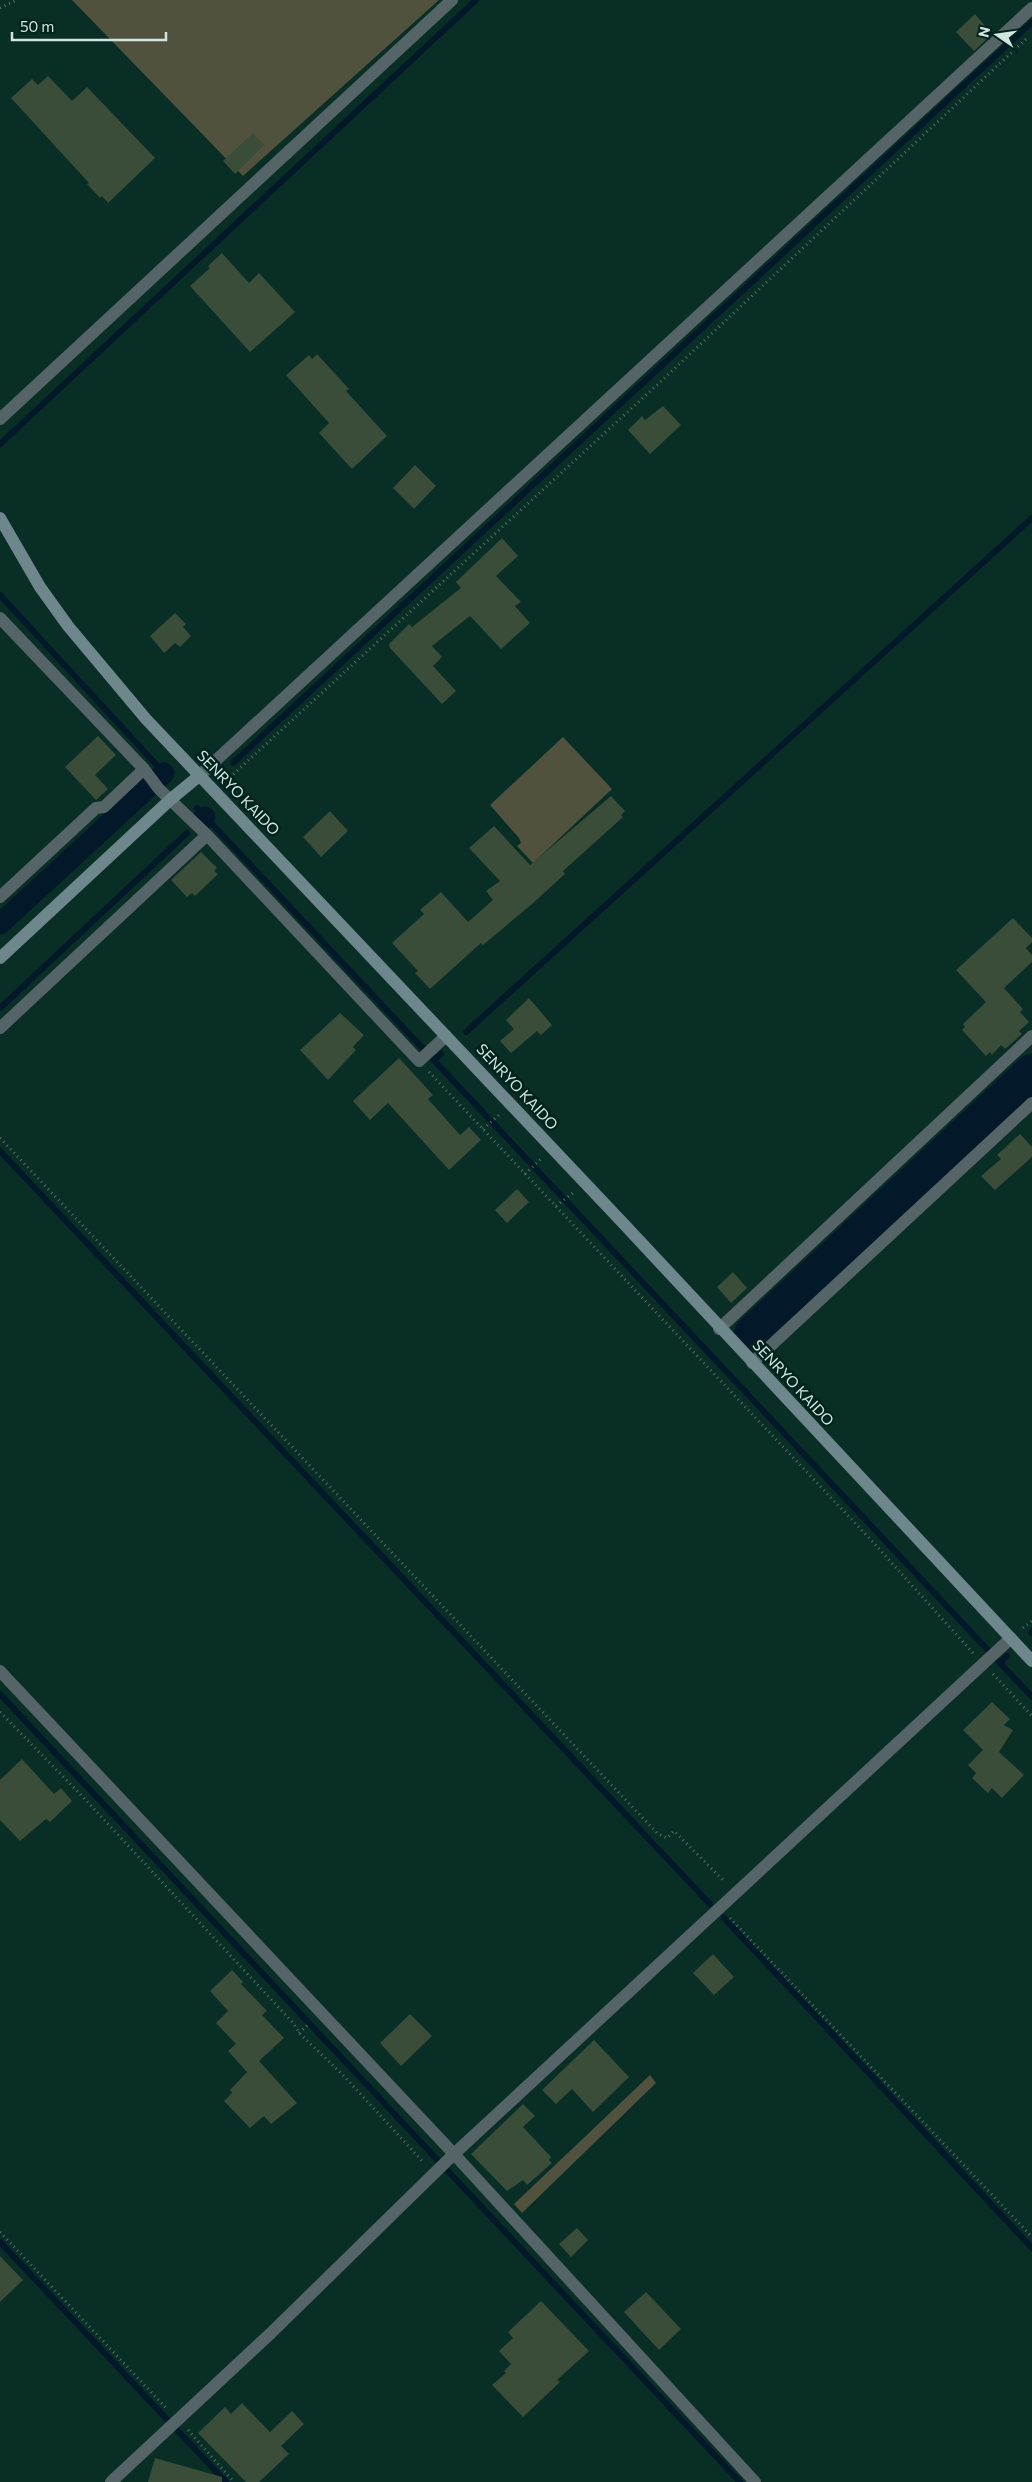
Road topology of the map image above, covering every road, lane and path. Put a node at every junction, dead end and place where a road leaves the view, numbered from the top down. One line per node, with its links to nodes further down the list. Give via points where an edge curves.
1 (17, 0): 3 (path)
2 (452, 0): 8 (street)
3 (0, 8)
4 (1032, 8): 14 (street)
5 (1032, 33): 7 (path)
6 (644, 389): 7 (path)
7 (648, 393): 11 (path)
8 (0, 419)
9 (0, 518): 14 (street, SENRYO KAIDO, via 40,587 92,657)
10 (496, 525): 11 (path)
11 (499, 529): 15 (path)
12 (0, 618): 13 (street)
13 (147, 773): 16 (street); 18 (street, via 104,807 96,808)
14 (200, 776): 15 (street, SENRYO KAIDO); 16 (street)
15 (215, 791): 21 (street, SENRYO KAIDO)
16 (171, 799): 17 (street); 19 (street)
17 (207, 835): 20 (street); 23 (street)
18 (0, 896)
19 (0, 958)
20 (0, 1028)
21 (446, 1036): 23 (street); 32 (street, SENRYO KAIDO)
22 (1032, 1036): 32 (street)
23 (420, 1060): 26 (path)
24 (1032, 1103): 33 (street)
25 (498, 1116): 26 (path)
26 (484, 1128): 29 (path)
27 (0, 1138): 40 (path, via 657,1833 667,1838 674,1831)
28 (540, 1161): 29 (path)
29 (526, 1173): 31 (path)
30 (572, 1194): 31 (path)
31 (557, 1206): 36 (path)
32 (719, 1329): 33 (street, SENRYO KAIDO)
33 (752, 1364): 34 (street, SENRYO KAIDO)
34 (1011, 1638): 35 (street, SENRYO KAIDO); 36 (street)
35 (1032, 1661)
36 (985, 1663): 39 (path); 40 (street)
37 (0, 1671): 44 (street)
38 (0, 1712): 43 (path, via 82,1793)
39 (1032, 1716)
40 (736, 1892): 41 (street)
41 (719, 1907): 44 (street); 47 (path)
42 (304, 2030): 43 (path)
43 (299, 2033): 45 (path)
44 (451, 2157): 45 (street); 51 (street)
45 (435, 2172): 48 (street)
46 (0, 2232): 48 (path)
47 (1032, 2237)
48 (174, 2423): 49 (street); 50 (path)
49 (112, 2482)
50 (234, 2482)
51 (755, 2482)

